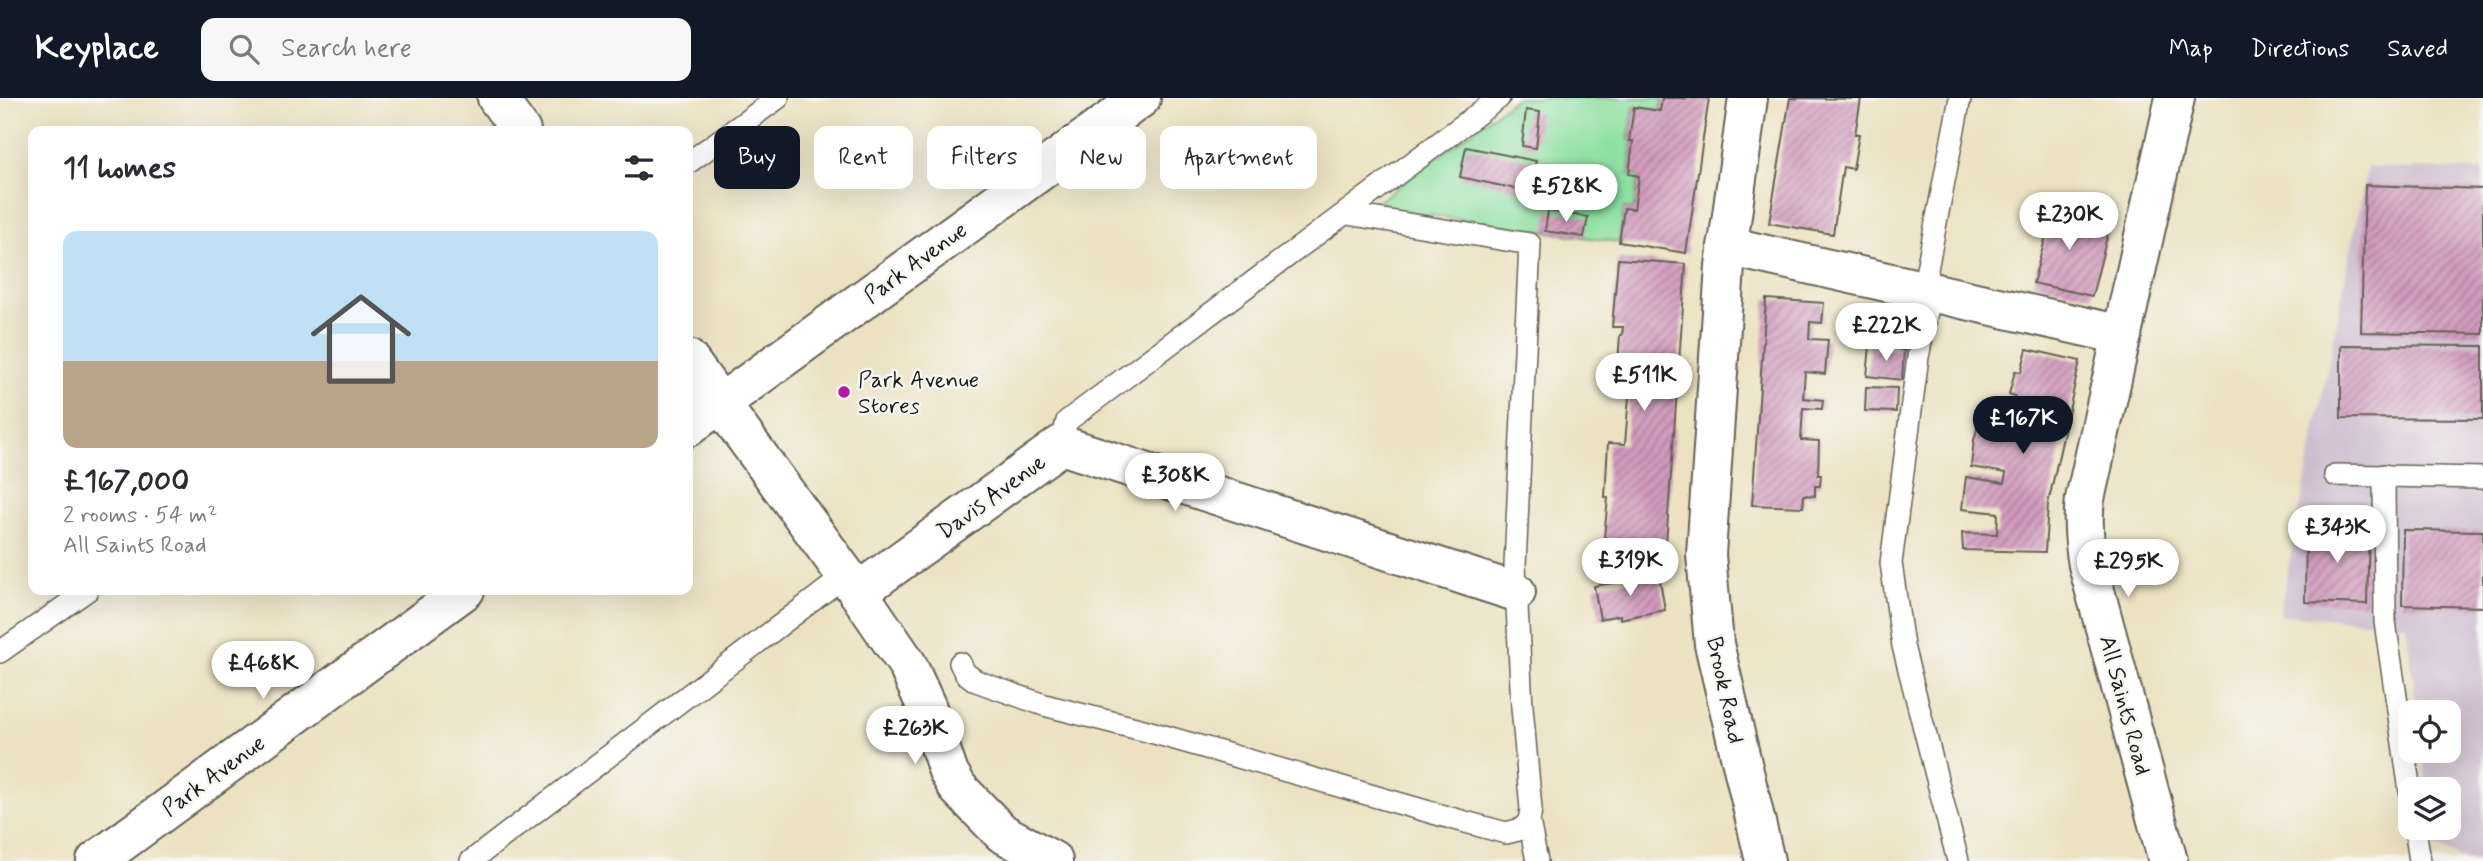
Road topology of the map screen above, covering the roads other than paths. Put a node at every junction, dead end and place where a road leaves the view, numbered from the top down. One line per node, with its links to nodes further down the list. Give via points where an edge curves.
1 (497, 98): 8 (street)
2 (778, 98): 9 (lane)
3 (1142, 98): 15 (street, Park Avenue)
4 (1499, 98): 10 (lane)
5 (1748, 98): 11 (street, Brook Road)
6 (1960, 98): 12 (lane)
7 (2175, 98): 13 (street, All Saints Road)
8 (517, 126)
9 (693, 159)
10 (1346, 214): 17 (lane, via 1067,421); 22 (lane, via 1530,244)
11 (1727, 246): 12 (street); 34 (street, Brook Road, via 1706,555 1713,644)
12 (1927, 291): 13 (street); 35 (lane, via 1891,563 1903,646)
13 (2122, 335): 36 (street, All Saints Road, via 2085,499 2083,534)
14 (693, 366): 15 (street)
15 (720, 403): 16 (street, Park Avenue); 21 (street)
16 (693, 423)
17 (1061, 445): 21 (street, Davis Avenue); 22 (street, Davis Avenue)
18 (2335, 475): 19 (lane)
19 (2384, 475): 20 (lane); 27 (lane, via 2385,622)
20 (2483, 478)
21 (852, 583): 31 (lane); 32 (street, via 907,664 958,788 1002,833)
22 (1516, 592): 28 (lane)
23 (81, 595): 25 (lane)
24 (458, 595): 30 (street, Park Avenue)
25 (0, 652)
26 (960, 663): 28 (lane, via 976,681 1044,705 1460,821 1506,833 1522,829)
27 (2408, 777)
28 (1530, 821): 33 (lane)
29 (2417, 840): 37 (lane)
30 (96, 861)
31 (471, 861)
32 (1053, 861)
33 (1537, 861)
34 (1765, 861)
35 (1958, 861)
36 (2168, 861)
37 (2420, 861)

